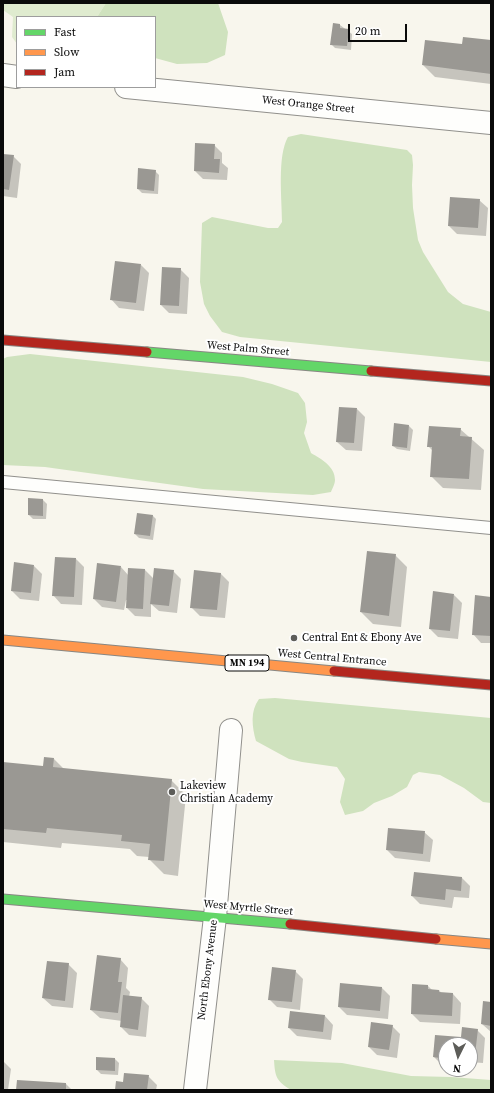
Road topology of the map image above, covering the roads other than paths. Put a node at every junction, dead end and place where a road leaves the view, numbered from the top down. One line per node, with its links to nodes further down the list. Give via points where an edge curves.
1 (3, 75): 2 (street)
2 (16, 76)
3 (136, 88): 4 (street, West Orange Street)
4 (491, 123)
5 (3, 340): 6 (main road, West Palm Street)
6 (491, 382)
7 (3, 482): 8 (lane)
8 (491, 528)
9 (3, 640): 10 (main road, West Central Entrance / MN 194)
10 (491, 685)
11 (231, 730): 13 (street, North Ebony Avenue)
12 (3, 898): 13 (main road, West Myrtle Street)
13 (215, 917): 14 (main road, West Myrtle Street); 15 (street, North Ebony Avenue)
14 (491, 944)
15 (195, 1090)

